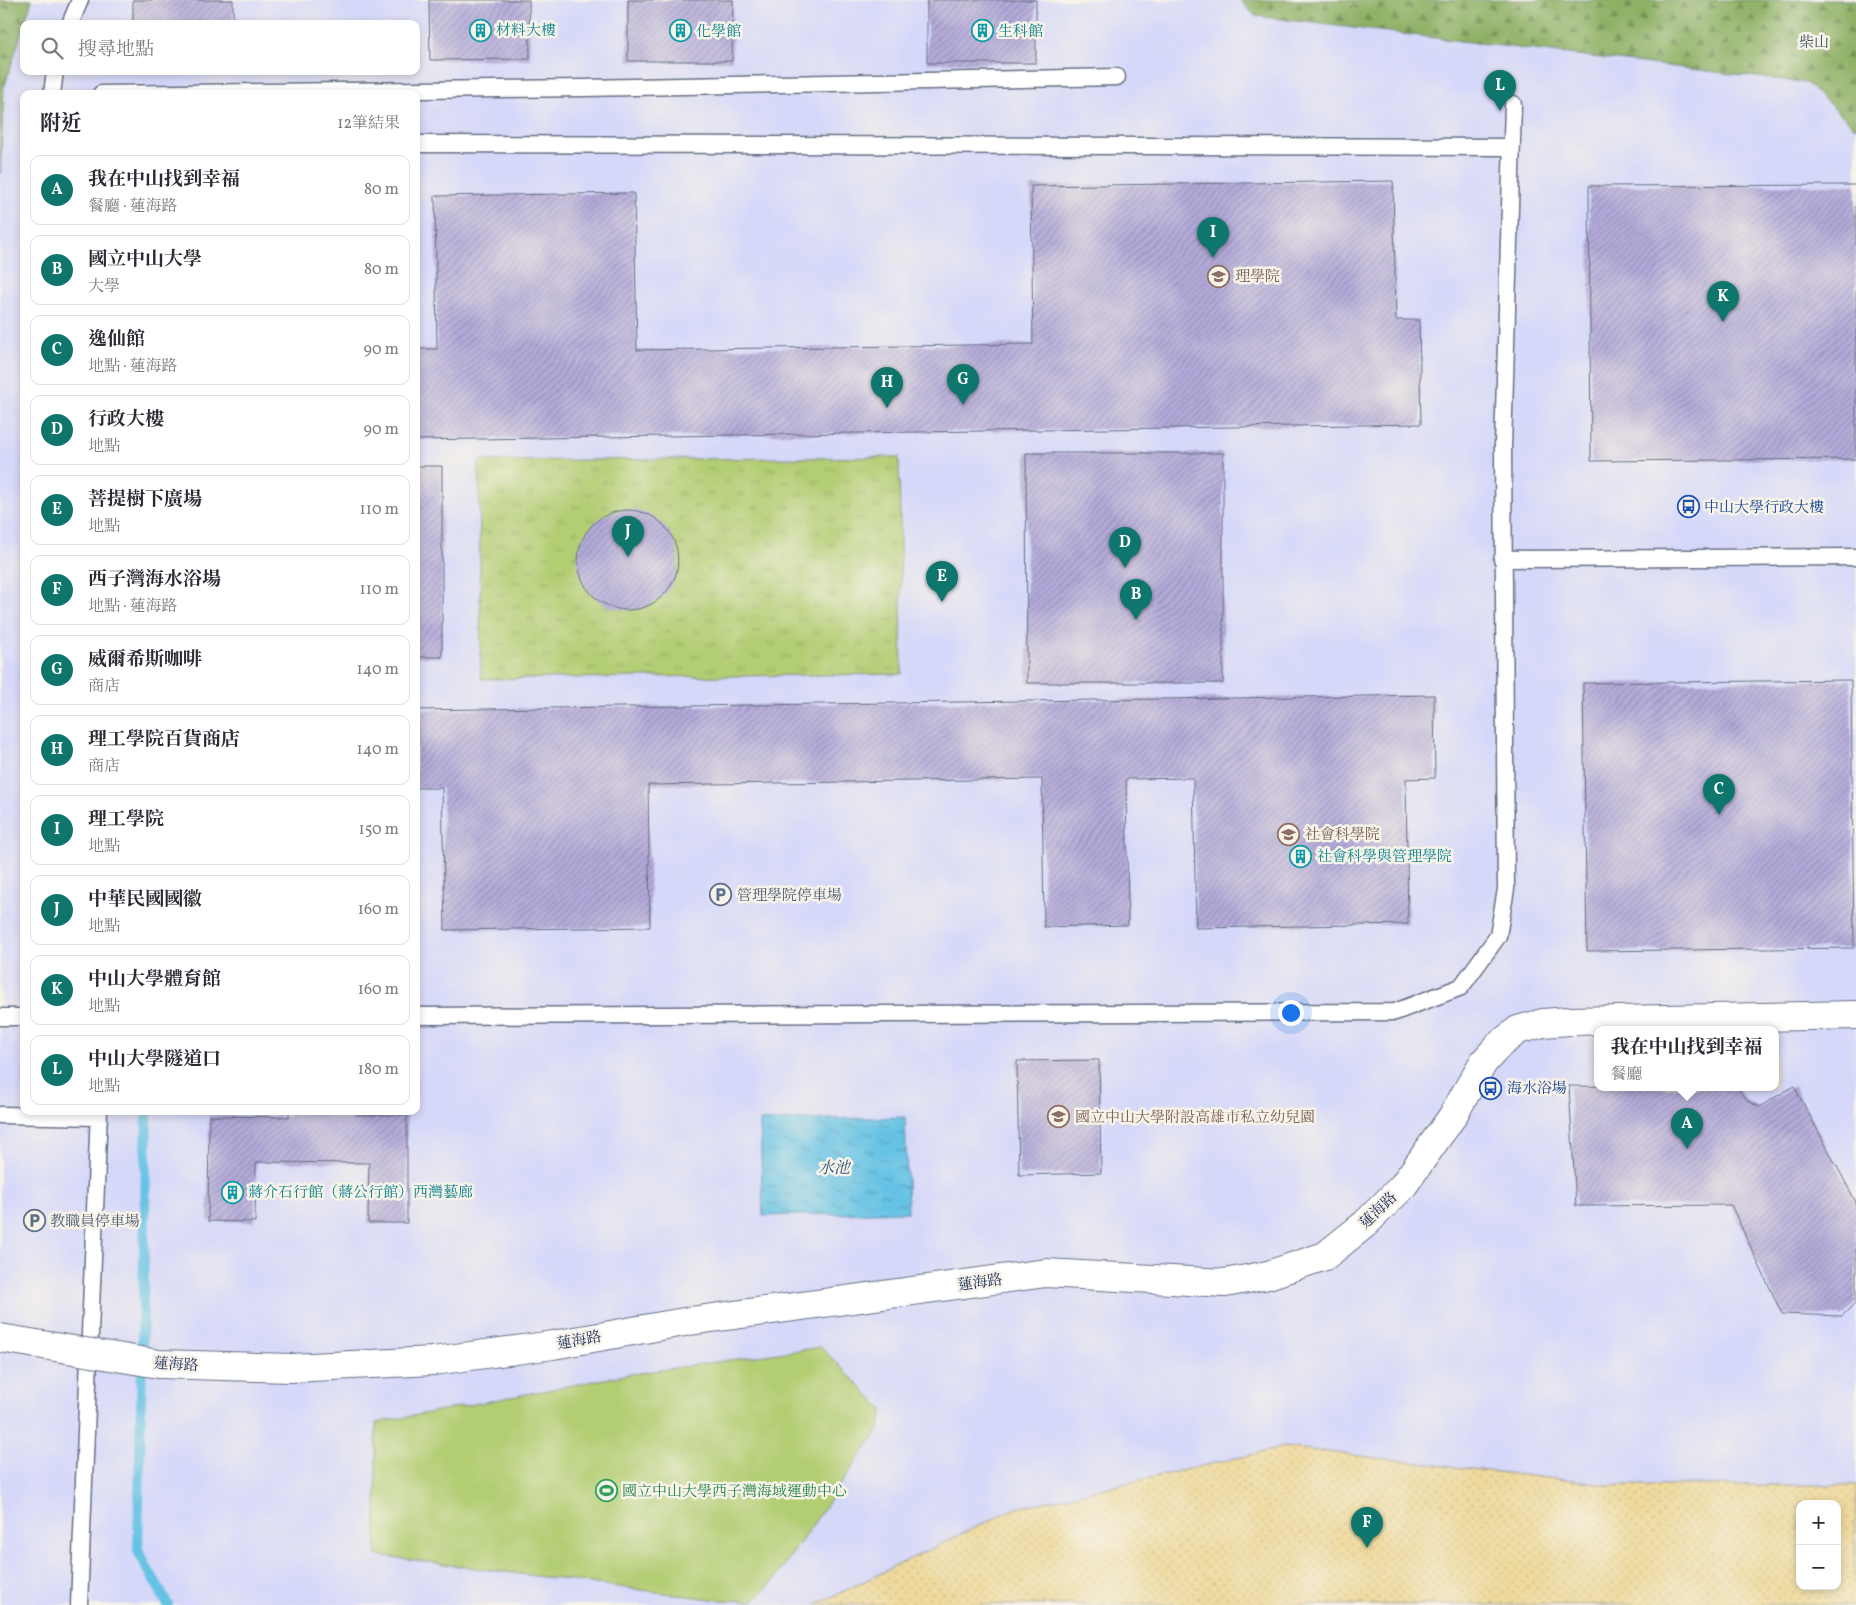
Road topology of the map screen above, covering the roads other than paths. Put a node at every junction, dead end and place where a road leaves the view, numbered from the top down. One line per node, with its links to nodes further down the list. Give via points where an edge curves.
1 (80, 0): 2 (lane)
2 (72, 20)
3 (54, 75): 5 (lane)
4 (1117, 77): 6 (lane)
5 (53, 90)
6 (420, 90)
7 (1513, 104): 9 (lane)
8 (420, 144): 9 (lane)
9 (1512, 147): 11 (lane)
10 (1856, 557): 11 (lane)
11 (1502, 559): 13 (lane, via 1506,889 1498,936 1461,987 1395,1012)
12 (1856, 1015): 21 (street, 蓮海路, bridge, via 1570,1021 1543,1023 1518,1030 1483,1063 1452,1117 1403,1186 1365,1224 1325,1256 1268,1274 1225,1283 1046,1273 690,1321 553,1345 433,1361 291,1368 159,1364)
13 (420, 1016)
14 (0, 1017): 15 (lane)
15 (20, 1017)
16 (0, 1105): 17 (lane)
17 (20, 1106)
18 (0, 1114): 19 (lane)
19 (20, 1114)
20 (99, 1115): 22 (lane)
21 (0, 1338)
22 (79, 1605)

